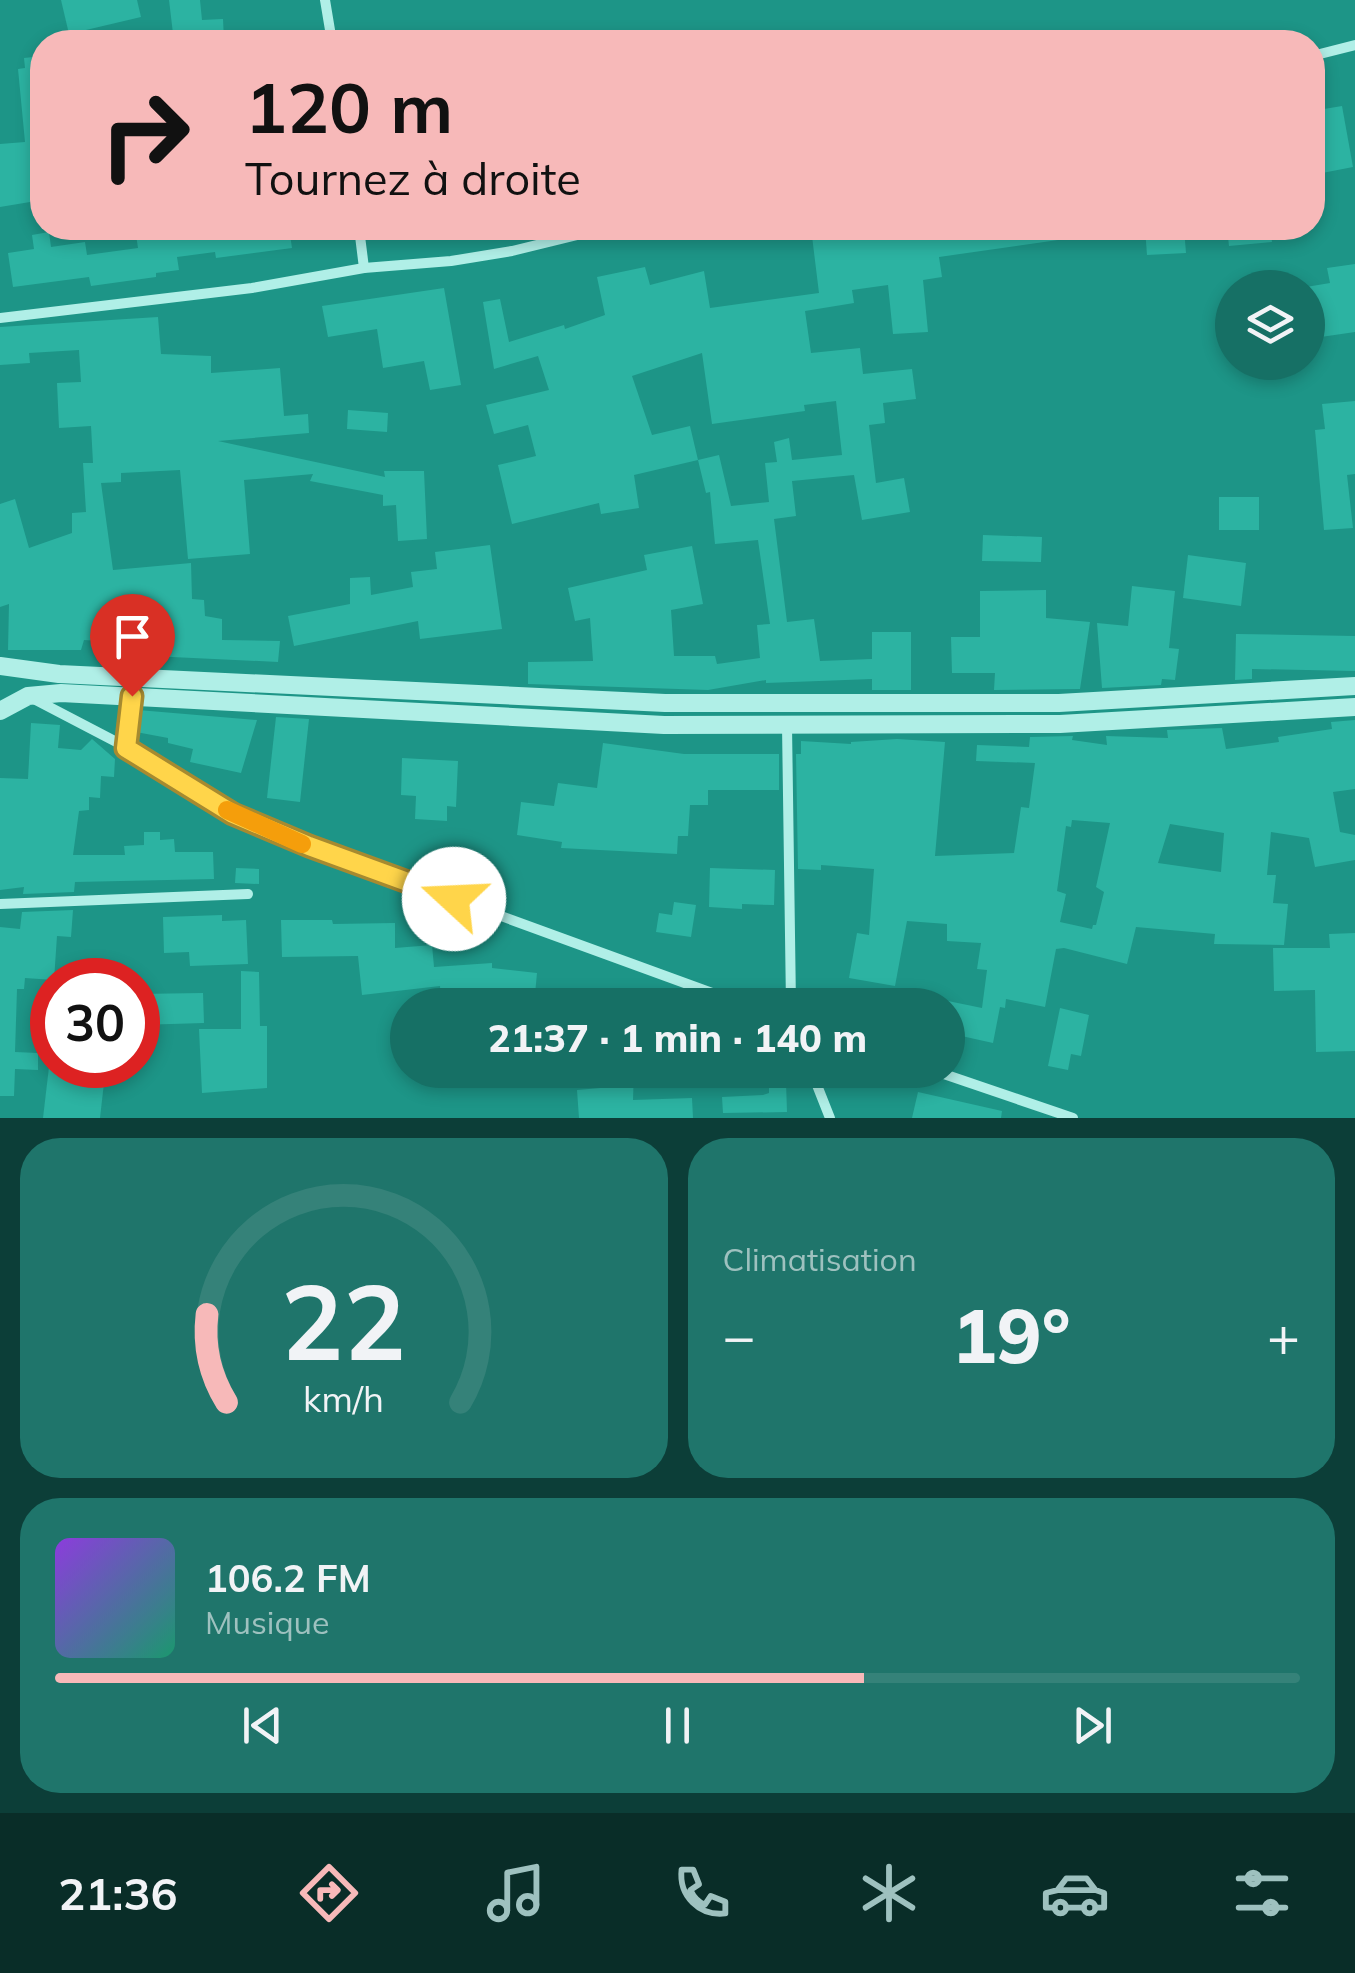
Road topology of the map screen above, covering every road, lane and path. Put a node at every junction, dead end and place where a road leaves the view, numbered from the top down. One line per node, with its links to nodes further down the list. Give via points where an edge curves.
1 (326, 0): 2 (street)
2 (330, 30)
3 (1355, 45): 4 (street)
4 (1325, 53)
5 (360, 240): 7 (street)
6 (557, 240): 7 (street, via 451,261)
7 (364, 268): 8 (street)
8 (0, 318)
9 (0, 666): 10 (street, via 665,703 1060,703)
10 (1355, 686)
11 (28, 696): 12 (street); 14 (street); 16 (street)
12 (132, 696): 15 (street, via 664,725); 16 (street)
13 (1355, 707): 15 (street, via 1060,724)
14 (0, 711)
15 (788, 724): 20 (street)
16 (126, 748): 19 (street, via 233,814 309,846)
17 (248, 894): 18 (street)
18 (0, 904)
19 (698, 988)
20 (792, 988)
21 (965, 1081): 24 (street)
22 (818, 1088): 23 (street)
23 (830, 1118)
24 (1073, 1118)

